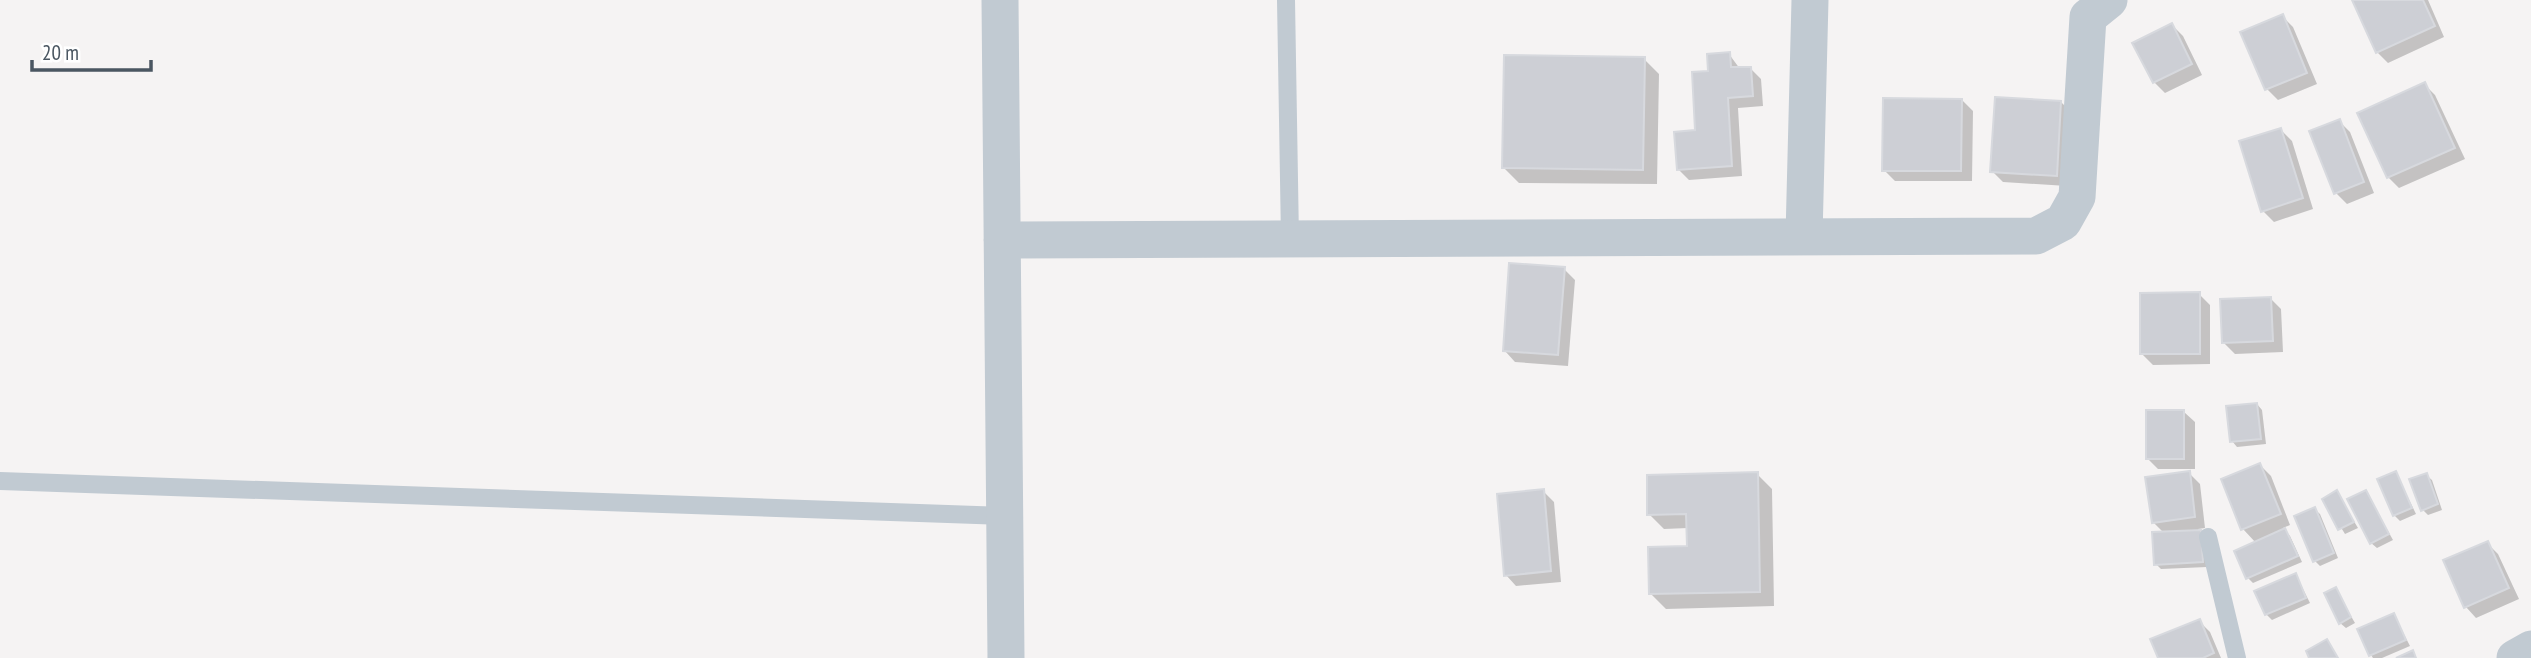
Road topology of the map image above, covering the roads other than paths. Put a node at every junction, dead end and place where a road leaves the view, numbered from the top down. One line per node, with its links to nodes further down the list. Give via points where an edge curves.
1 (1000, 0): 7 (street)
2 (1286, 0): 6 (lane)
3 (1810, 0): 5 (street)
4 (2109, 0): 5 (street, via 2088,18 2077,197 2063,222 2036,236)
5 (1804, 236): 6 (street)
6 (1290, 239): 7 (street)
7 (1002, 240): 9 (street)
8 (0, 481): 9 (lane)
9 (1005, 516): 12 (street)
10 (2208, 537): 13 (lane)
11 (2531, 649): 14 (street)
12 (1006, 658)
13 (2237, 658)
14 (2515, 658)

